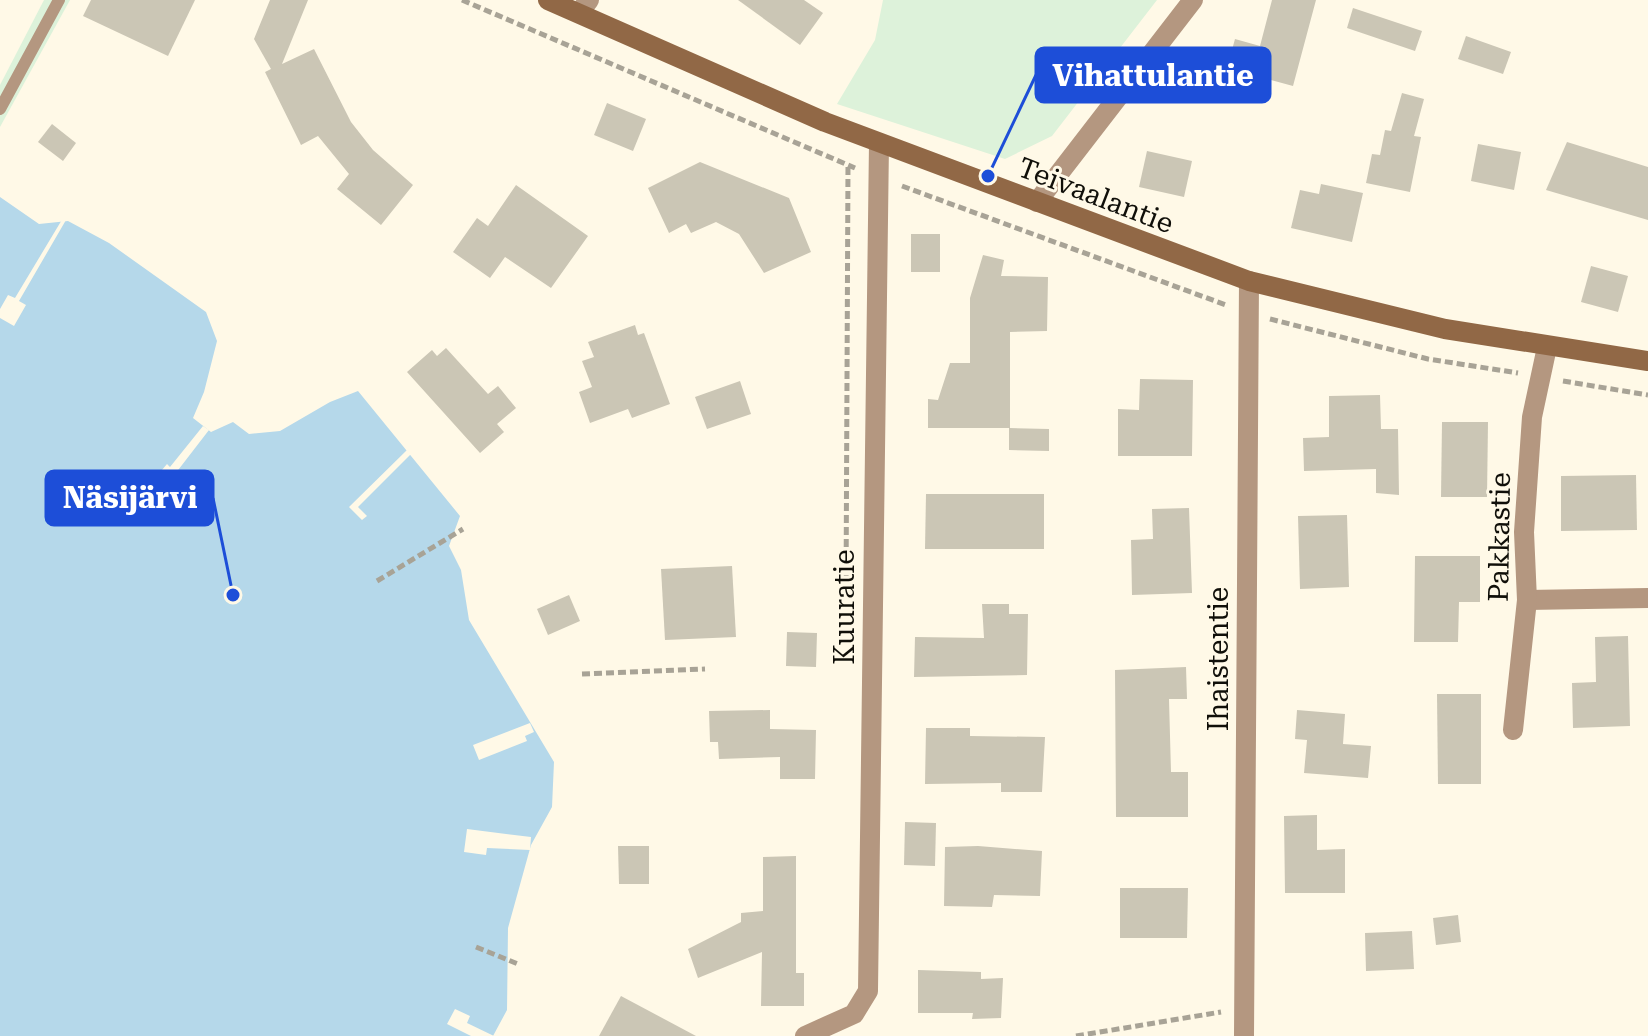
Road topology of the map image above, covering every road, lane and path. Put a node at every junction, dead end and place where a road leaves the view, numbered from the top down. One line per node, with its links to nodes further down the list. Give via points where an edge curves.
1 (59, 0): 5 (lane)
2 (548, 0): 4 (main road, Teivaalantie)
3 (1193, 0): 7 (street)
4 (584, 7): 6 (main road, Teivaalantie)
5 (0, 109)
6 (879, 143): 7 (main road, Teivaalantie); 21 (street, Kuuratie, via 868,991 854,1014)
7 (1037, 202): 8 (main road, Teivaalantie)
8 (1249, 281): 9 (main road, Teivaalantie, via 1393,318); 20 (street, Ihaistentie)
9 (1547, 347): 10 (main road, Teivaalantie); 14 (street, Pakkastie, via 1532,417 1527,477)
10 (1648, 361)
11 (463, 529): 12 (path)
12 (377, 581)
13 (1648, 598): 14 (street)
14 (1527, 600): 17 (street, Pakkastie)
15 (705, 669): 16 (path)
16 (582, 674)
17 (1513, 730)
18 (476, 947): 19 (path)
19 (518, 964)
20 (1244, 1008): 22 (path); 23 (street, Ihaistentie)
21 (805, 1036)
22 (1076, 1036)
23 (1244, 1036)

